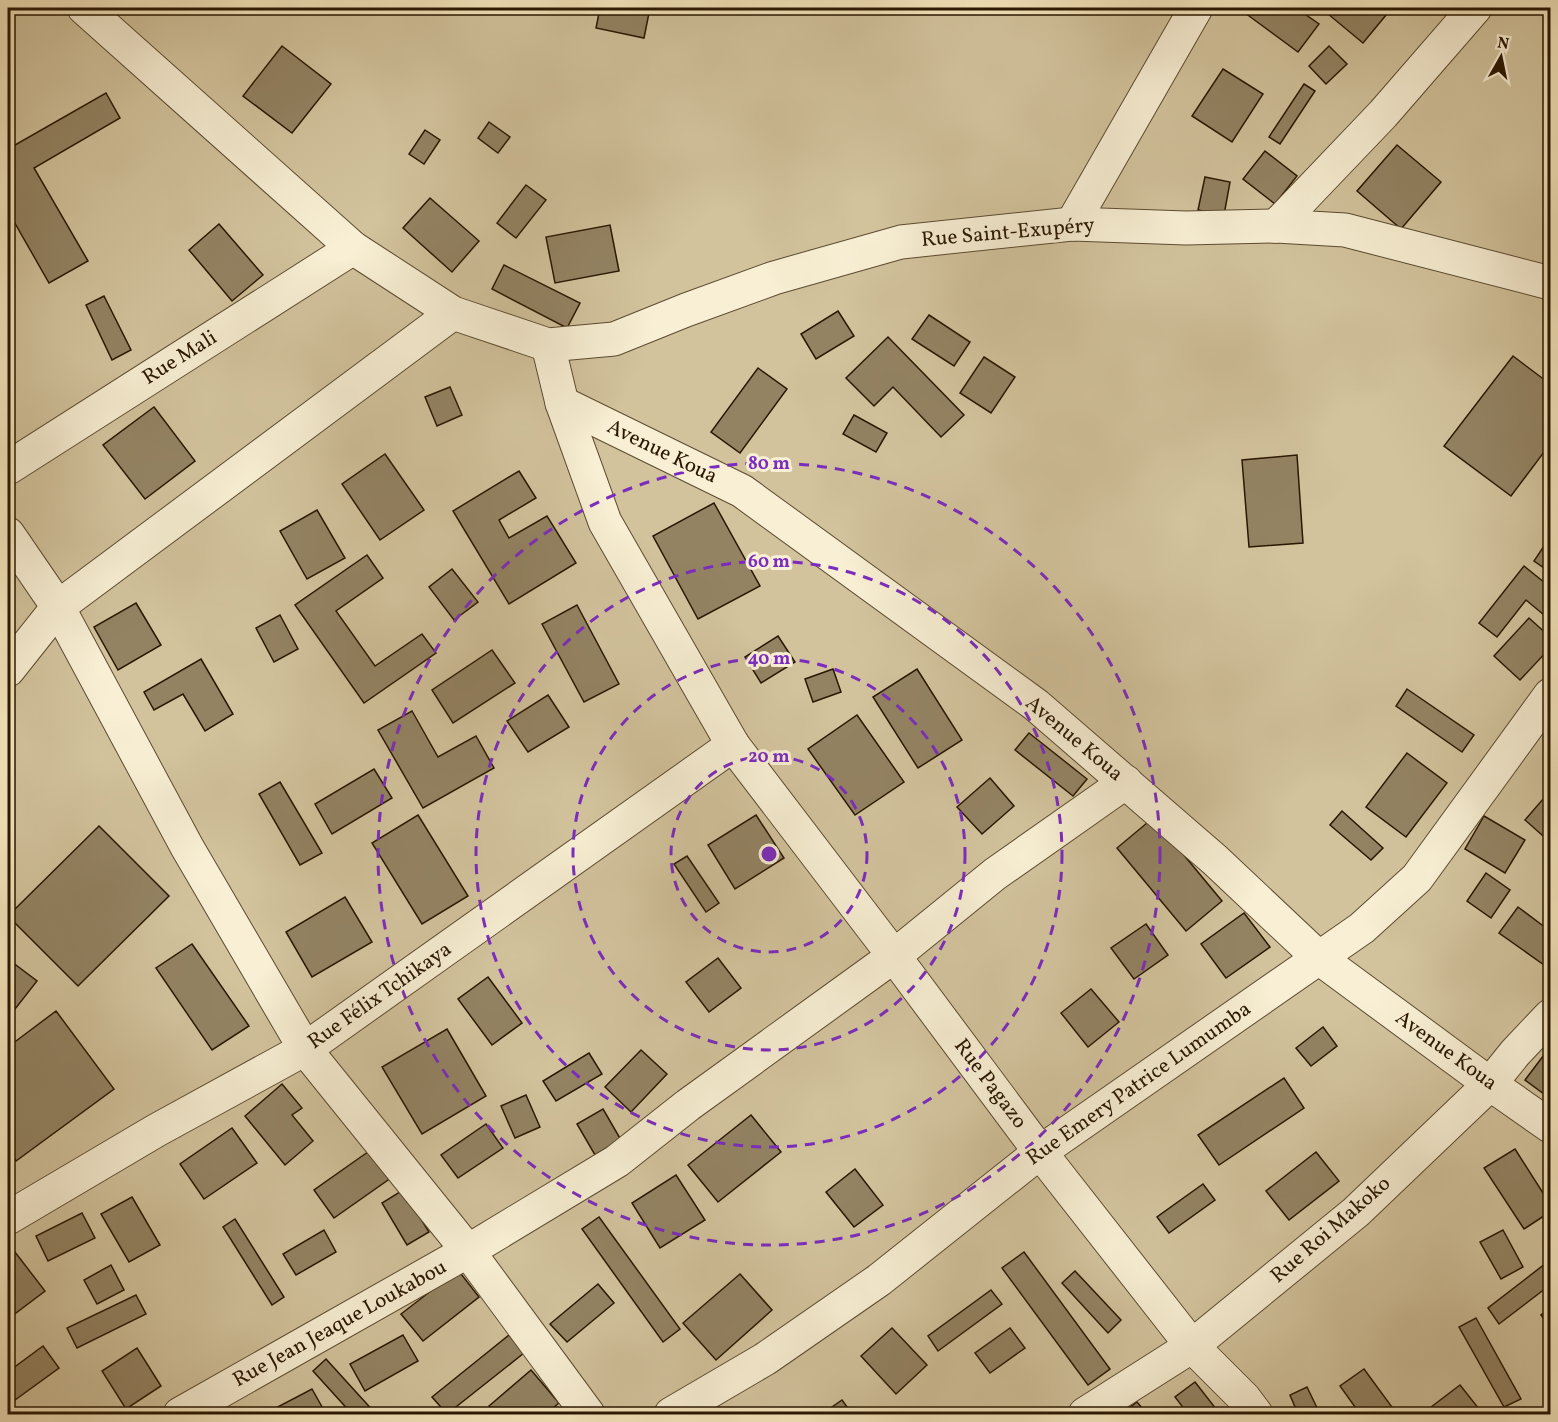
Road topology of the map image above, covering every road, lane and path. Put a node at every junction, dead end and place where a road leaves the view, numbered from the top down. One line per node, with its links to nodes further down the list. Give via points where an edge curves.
1 (84, 8): 6 (street)
2 (1196, 8): 4 (street)
3 (1475, 8): 5 (street, via 1383,114)
4 (1072, 224): 5 (street, Rue Saint-Exupéry); 9 (street, Rue Saint-Exupéry, via 901,242 774,278 614,339)
5 (1276, 226): 7 (street, Rue Saint-Exupéry, via 1345,230)
6 (353, 248): 8 (street); 11 (street, Rue Mali)
7 (1551, 283)
8 (453, 313): 9 (street); 13 (street)
9 (548, 345): 10 (street, Rue Pagazo)
10 (562, 403): 16 (street, Rue Pagazo, via 605,522); 17 (street, Avenue Koua, via 742,491 1036,705)
11 (8, 468)
12 (8, 534): 13 (street)
13 (58, 607): 14 (street); 21 (street, via 187,848)
14 (8, 670)
15 (1551, 695): 19 (street, Rue Emery Patrice Lumumba, via 1417,878 1362,928)
16 (733, 745): 18 (street, Rue Pagazo); 21 (street, Rue Félix Tchikaya)
17 (1126, 782): 18 (street, Rue Jean Jeaque Loukabou, via 995,874); 19 (street, Avenue Koua)
18 (894, 956): 24 (street, Rue Pagazo); 26 (street, Rue Jean Jeaque Loukabou, via 617,1161)
19 (1319, 958): 22 (street, Avenue Koua); 24 (street, Rue Emery Patrice Lumumba)
20 (1551, 1016): 22 (street, Rue Roi Makoko)
21 (305, 1050): 25 (street, Rue Félix Tchikaya, via 157,1130); 26 (street)
22 (1490, 1084): 23 (street, Avenue Koua); 27 (street, Rue Roi Makoko, via 1356,1212)
23 (1551, 1126)
24 (1040, 1152): 27 (street, Rue Pagazo); 30 (street, Rue Emery Patrice Lumumba, via 879,1280 765,1359)
25 (8, 1218)
26 (468, 1251): 28 (street, Rue Jean Jeaque Loukabou); 29 (street)
27 (1192, 1346): 31 (street, Rue Roi Makoko); 32 (street, Rue Pagazo)
28 (180, 1414)
29 (588, 1414)
30 (671, 1414)
31 (1085, 1414)
32 (1256, 1414)

